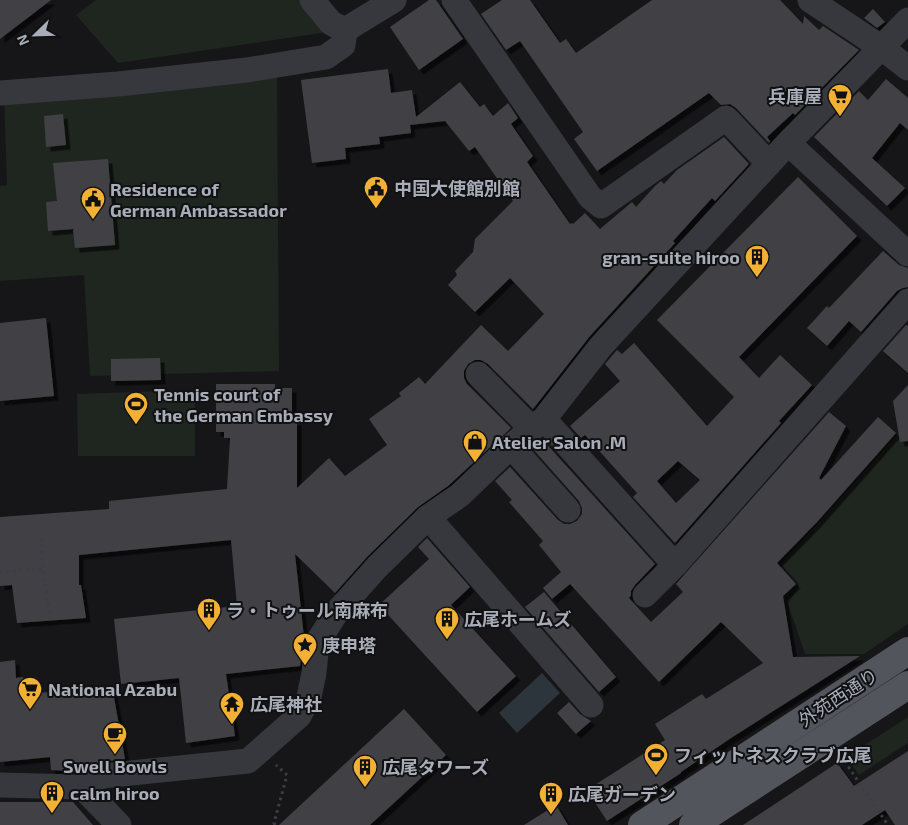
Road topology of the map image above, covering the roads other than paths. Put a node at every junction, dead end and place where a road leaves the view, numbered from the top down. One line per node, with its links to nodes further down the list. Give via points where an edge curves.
1 (312, 0): 6 (street, via 330,23)
2 (394, 0): 6 (street)
3 (454, 0): 11 (street, via 590,197 601,206 726,118)
4 (810, 0): 7 (street)
5 (908, 20): 7 (street)
6 (345, 30): 9 (street, via 343,45 326,56 247,70)
7 (882, 48): 8 (street); 10 (street)
8 (908, 68)
9 (0, 93)
10 (788, 143): 11 (street); 12 (street)
11 (769, 164): 15 (street, via 600,346)
12 (908, 254)
13 (908, 301): 19 (street)
14 (478, 374): 15 (street)
15 (538, 424): 16 (street); 19 (street)
16 (511, 446): 17 (street); 18 (street, via 460,496)
17 (568, 510)
18 (428, 517): 23 (street); 25 (street, via 336,613 317,643 309,696 299,716 248,761 102,776)
19 (675, 565): 20 (street)
20 (645, 594)
21 (908, 651): 27 (main road, 外苑西通り)
22 (908, 685): 28 (main road, 外苑西通り)
23 (591, 705)
24 (0, 785): 25 (street, via 69,785)
25 (86, 790): 26 (street)
26 (119, 825)
27 (642, 825)
28 (693, 825)

